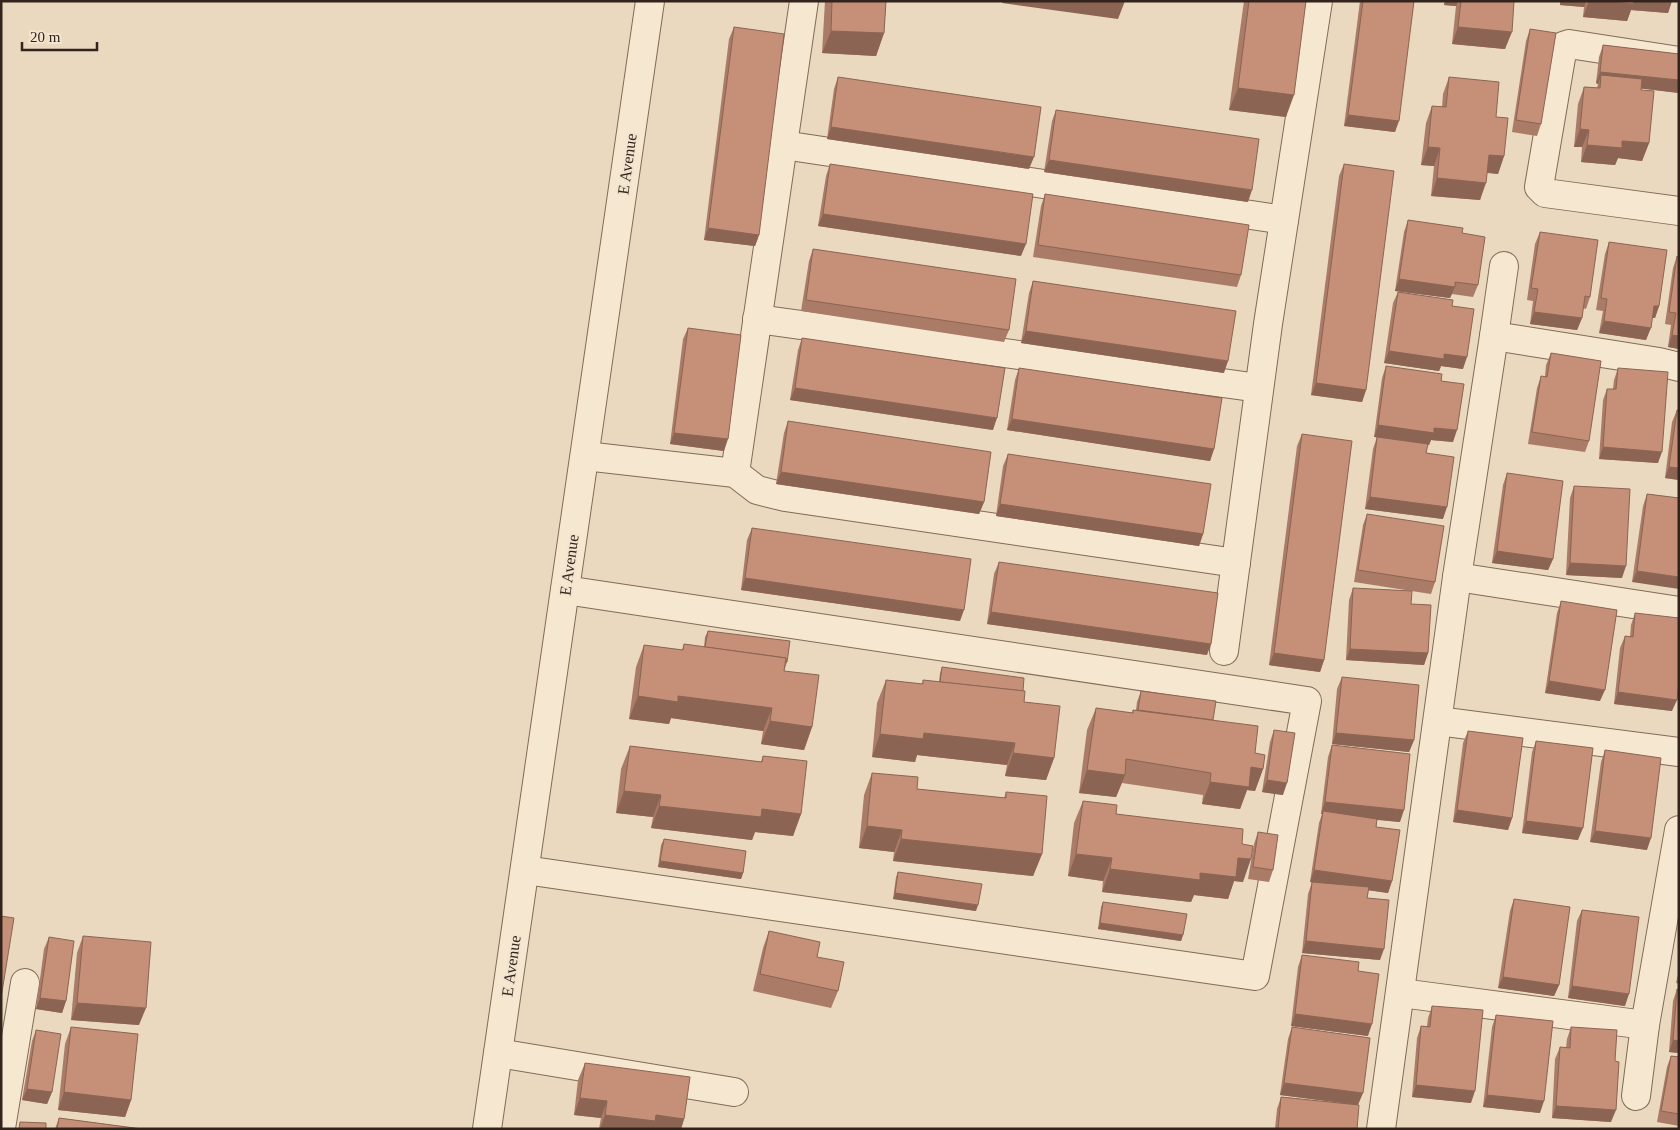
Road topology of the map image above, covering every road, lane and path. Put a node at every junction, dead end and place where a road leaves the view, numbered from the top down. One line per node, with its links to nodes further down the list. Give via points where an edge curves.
1 (650, 1): 13 (street, E Avenue)
2 (804, 1): 5 (street)
3 (1318, 1): 7 (street)
4 (1679, 61): 6 (street, via 1569,44 1563,46 1538,187 1545,193)
5 (783, 145): 7 (street); 9 (street)
6 (1679, 211)
7 (1284, 220): 12 (street)
8 (1504, 266): 10 (street)
9 (757, 319): 12 (street); 14 (street)
10 (1494, 336): 11 (street); 16 (street)
11 (1679, 367)
12 (1259, 388): 15 (street)
13 (585, 456): 14 (street); 17 (street, E Avenue)
14 (735, 473): 15 (street, via 757,490 785,497)
15 (1236, 563): 19 (street)
16 (1457, 577): 18 (street); 20 (street)
17 (565, 590): 23 (street, E Avenue); 23 (street, via 1306,701 1255,976)
18 (1679, 611)
19 (1224, 651)
20 (1438, 721): 21 (street); 25 (street)
21 (1679, 752)
22 (1679, 830): 26 (street)
23 (525, 870): 27 (street, E Avenue)
24 (24, 983): 30 (street)
25 (1401, 993): 26 (street); 32 (street)
26 (1645, 1026): 29 (street)
27 (498, 1053): 28 (street); 31 (street, E Avenue)
28 (734, 1092)
29 (1636, 1096)
30 (1, 1128)
31 (487, 1129)
32 (1381, 1129)

